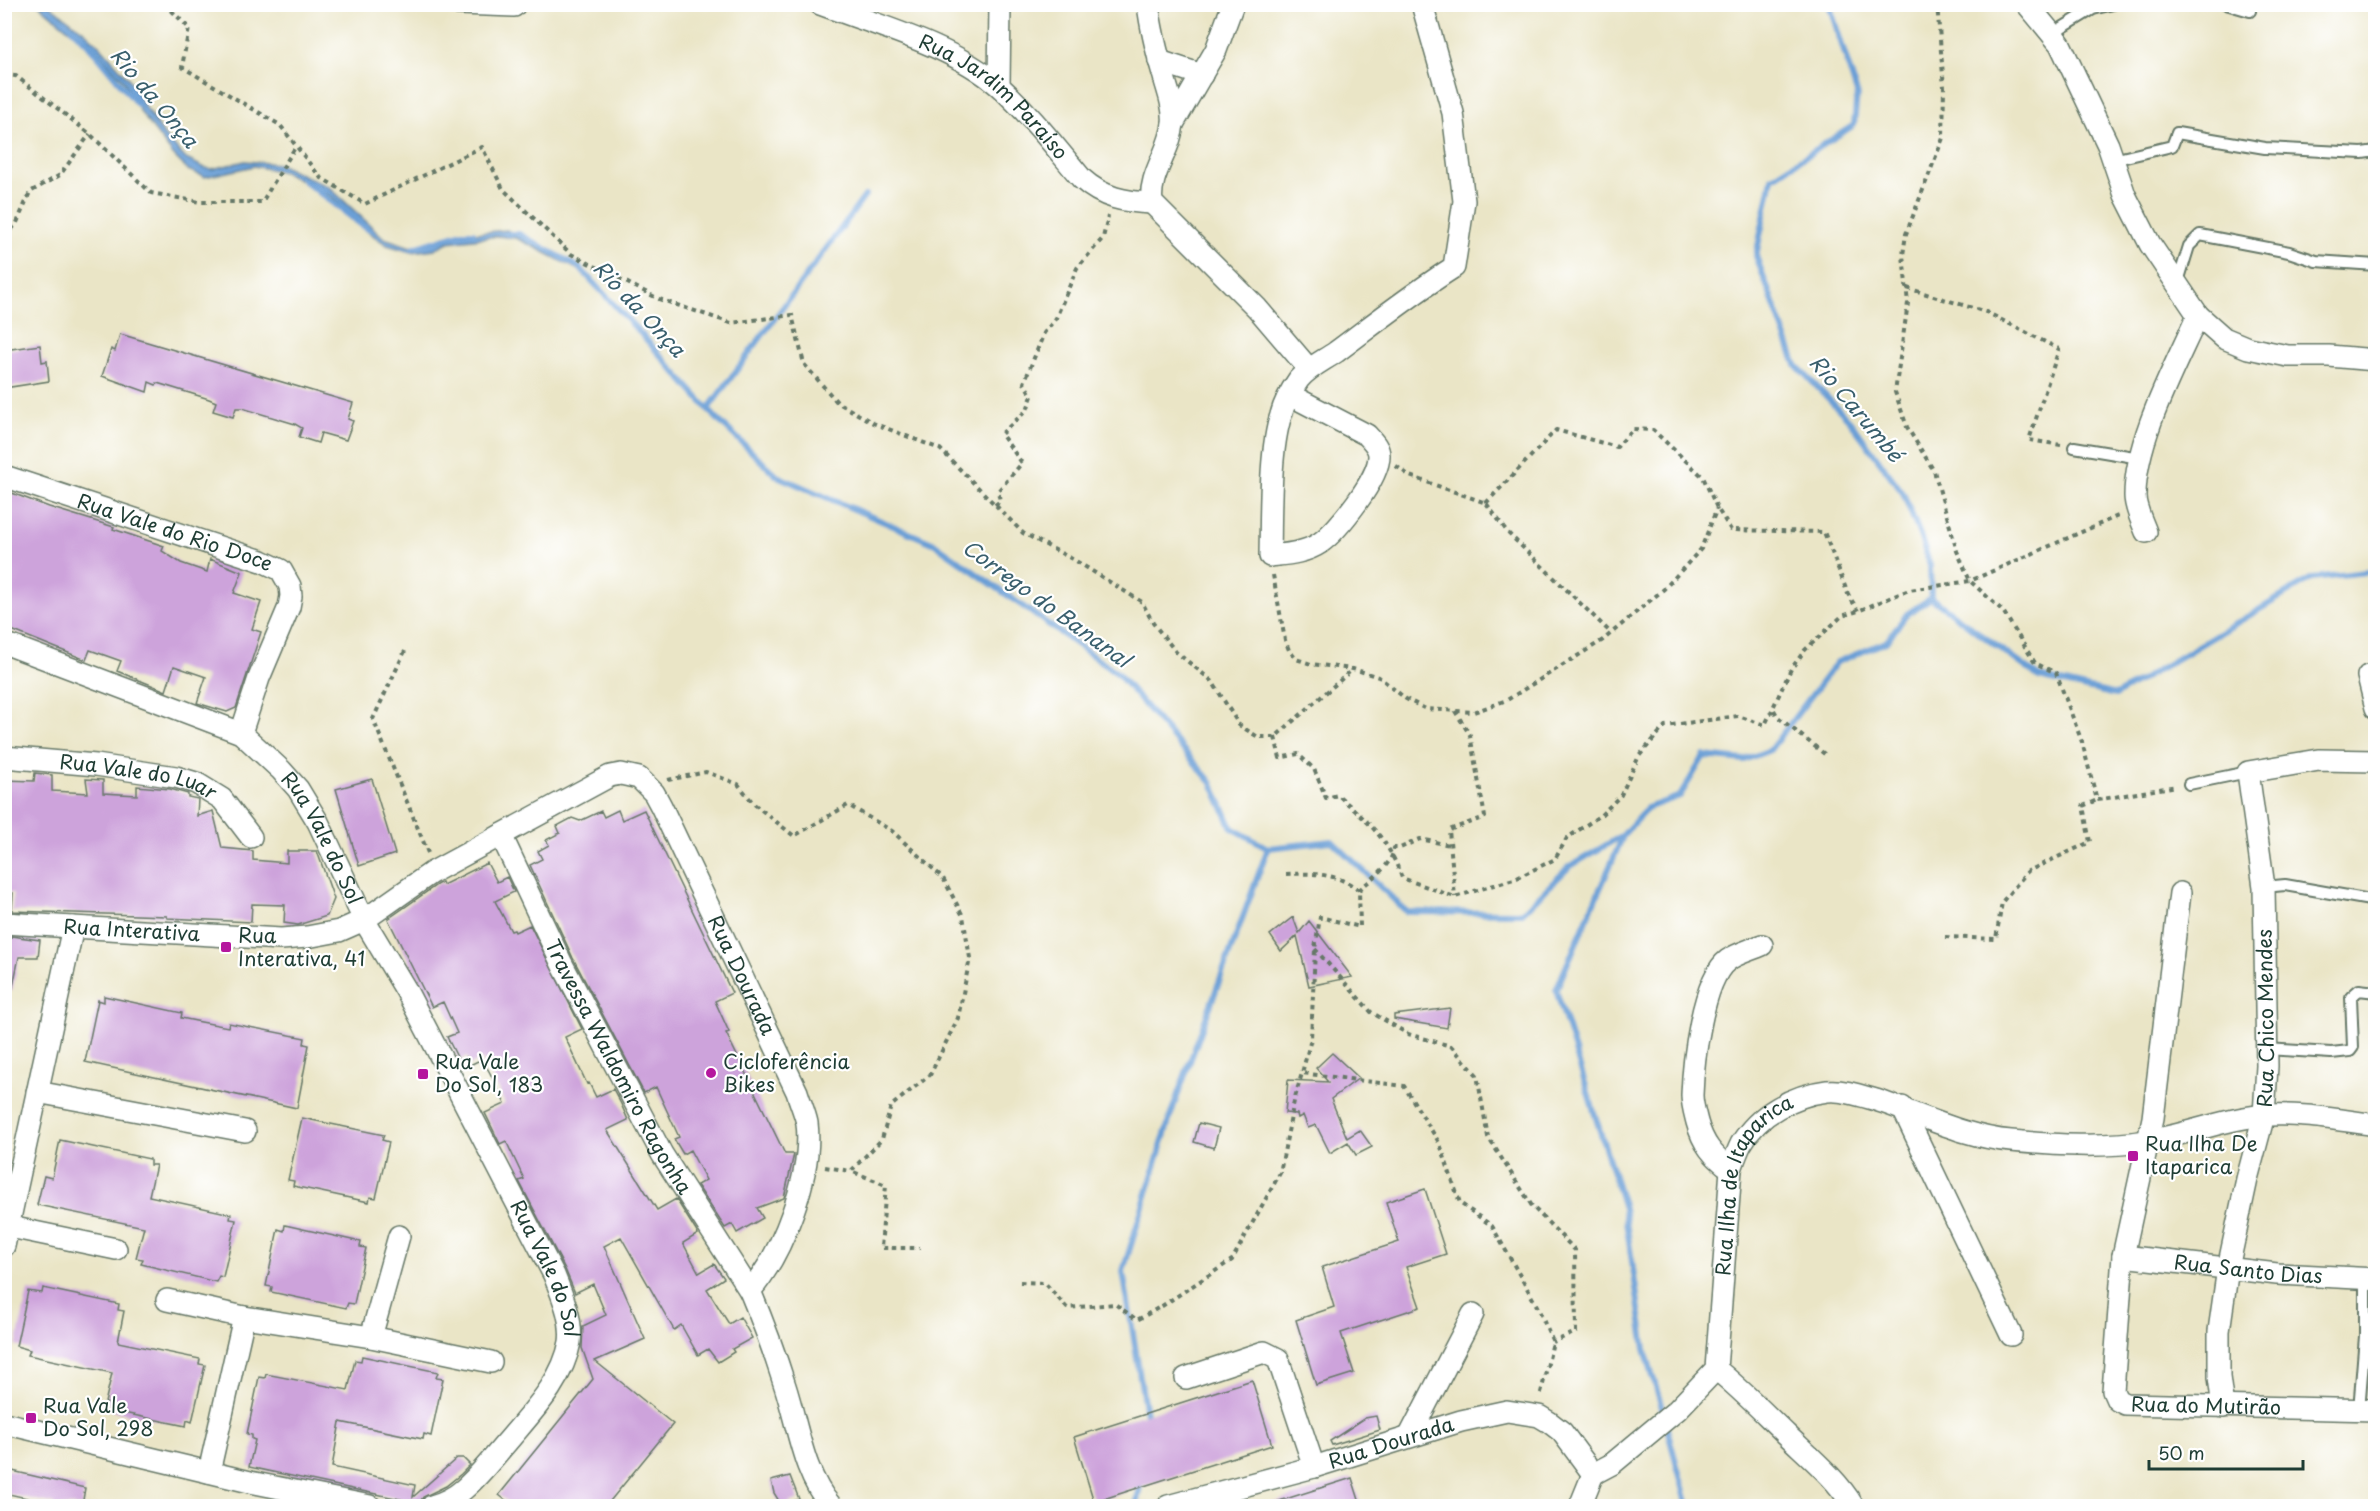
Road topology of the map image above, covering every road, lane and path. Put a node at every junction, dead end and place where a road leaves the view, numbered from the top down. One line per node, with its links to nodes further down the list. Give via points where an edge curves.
1 (165, 4): 21 (path, via 189,28 182,67 280,125)
2 (459, 4): 12 (street)
3 (820, 4): 18 (street, Rua Jardim Paraíso, via 938,48)
4 (1000, 4): 18 (street)
5 (1148, 4): 15 (street)
6 (1233, 4): 17 (street)
7 (1422, 4): 32 (street, via 1453,113 1464,201 1454,267)
8 (1937, 4): 29 (path, via 1944,87 1943,138 1906,234)
9 (2027, 4): 14 (street)
10 (2113, 4): 14 (lane, via 2093,9)
11 (2226, 4): 13 (lane)
12 (514, 6)
13 (2250, 11)
14 (2052, 34): 23 (street)
15 (1160, 61): 17 (street); 19 (street)
16 (4, 75): 20 (path, via 16,76)
17 (1202, 75): 19 (street)
18 (999, 86): 25 (street, Rua Jardim Paraíso, via 1082,179)
19 (1173, 124): 24 (street)
20 (90, 134): 21 (path, via 151,193 200,202 262,202); 26 (path, via 60,174 30,192 16,225)
21 (296, 146): 40 (path, via 320,177 365,204 482,147 503,189 571,254 659,299 731,323 792,315 804,364 837,402 873,423 940,449)
22 (2376, 151): 23 (lane, via 2265,148 2178,133 2172,146)
23 (2114, 160): 28 (street, via 2125,195)
24 (1151, 197): 25 (street, Rua Jardim Paraíso, via 1131,202); 32 (street)
25 (1111, 198): 40 (path, via 1103,238 1077,268 1024,383 1032,396 1027,410 1001,434 1022,464 998,491 1000,501)
26 (4, 235)
27 (2376, 265): 28 (lane, via 2316,261 2200,235 2189,246)
28 (2177, 286): 30 (street)
29 (1906, 288): 34 (path, via 1986,312 2059,349 2030,440); 45 (path, via 1908,303 1895,392 1907,427 1934,471 1957,551)
30 (2198, 315): 31 (street, via 2224,338 2248,348 2288,356); 37 (street)
31 (2376, 360)
32 (1309, 369): 33 (street)
33 (1290, 395): 36 (street, via 1367,435); 44 (street, via 1277,434)
34 (2041, 441)
35 (2074, 447): 37 (lane)
36 (1379, 455): 39 (path, via 1410,476); 44 (street, via 1366,488 1319,544 1300,552)
37 (2140, 458): 42 (street, via 2135,499)
38 (4, 476): 55 (street, Rua Vale do Rio Doce, via 281,570 290,586 289,607)
39 (1486, 503): 41 (path, via 1557,430 1617,447 1633,429 1653,430 1703,477); 47 (path, via 1509,534)
40 (995, 505): 56 (path, via 1023,533 1142,603 1176,652 1212,681 1239,725 1258,737)
41 (1717, 508): 46 (path, via 1731,530 1824,532); 47 (path, via 1701,549 1664,589)
42 (2138, 508): 43 (street); 45 (path)
43 (2146, 531)
44 (1270, 556): 50 (path, via 1276,601 1289,650 1296,659 1311,664)
45 (1970, 581): 46 (path, via 1909,590); 63 (path, via 2003,611 2035,663 2056,673 2089,764)
46 (1858, 611): 53 (path, via 1842,616 1805,650 1791,669)
47 (1611, 633): 54 (path, via 1508,700 1474,712)
48 (4, 643): 55 (street, Rua Vale do Sol)
49 (405, 651): 68 (path, via 373,719)
50 (1353, 669): 54 (path, via 1379,677 1426,709); 56 (path)
51 (2368, 676): 52 (street)
52 (2376, 708)
53 (1774, 710): 57 (path); 73 (path, via 1765,725 1738,716 1665,726 1639,756 1621,795 1601,815 1567,838 1555,859 1517,878)
54 (1455, 711): 66 (path, via 1470,735 1485,817 1449,830)
55 (240, 733): 75 (street, Rua Vale do Sol, via 261,749 298,789)
56 (1275, 737): 67 (path, via 1280,758 1298,754 1314,769 1326,798 1338,795 1376,829)
57 (1827, 756)
58 (4, 757): 65 (street, Rua Vale do Luar, via 96,765 196,783 222,799)
59 (2376, 761): 60 (street, via 2319,760)
60 (2248, 772): 61 (lane); 70 (street, Rua Chico Mendes)
61 (2189, 784): 63 (path)
62 (647, 785): 64 (street, via 630,775 610,776); 93 (path, via 705,772 738,784 754,804 794,836 848,805 892,831 943,878 963,916 970,958 958,1018 930,1075 891,1106 882,1139 851,1171 886,1185 881,1248); 99 (street, Rua Dourada, via 662,806 797,1092 806,1121 803,1176 793,1208 775,1257)
63 (2097, 800): 78 (path, via 2083,806 2090,842 2028,871 2002,902 1996,939)
64 (501, 835): 68 (street); 99 (street, Travessa Waldomiro Ragonha, via 562,964 662,1154)
65 (251, 837)
66 (1450, 845): 67 (path, via 1420,839 1394,848); 73 (path)
67 (1393, 856): 71 (path); 73 (path, via 1402,879)
68 (435, 870): 75 (street)
69 (1286, 874): 71 (path, via 1320,873 1347,880)
70 (2264, 882): 74 (lane); 82 (street, Rua Chico Mendes)
71 (1359, 890): 80 (path, via 1360,927 1320,917)
72 (2180, 893): 89 (street, Rua do Mutirão)
73 (1455, 897)
74 (2376, 901)
75 (364, 920): 77 (street, Rua Interativa, via 339,931 281,939); 119 (street, Rua Vale do Sol, via 406,990 554,1275 569,1318 570,1340 564,1361 541,1401 463,1491)
76 (4, 923): 77 (street, Rua Interativa)
77 (73, 927): 84 (street)
78 (1946, 937)
79 (1762, 945): 90 (street, via 1727,960 1706,998 1698,1040 1692,1098 1697,1124 1712,1155)
80 (1315, 950): 83 (path, via 1311,1039); 105 (path, via 1371,1012 1408,1034 1451,1046 1477,1075 1488,1137 1532,1206 1575,1250 1576,1332)
81 (2376, 992): 82 (lane, via 2358,990 2351,997 2350,1051)
82 (2266, 1049): 86 (street, Rua Chico Mendes)
83 (1302, 1073): 98 (path, via 1280,1173 1232,1260 1137,1320 1115,1304 1067,1308 1045,1283); 105 (path, via 1404,1086 1440,1144 1460,1203 1492,1226)
84 (37, 1092): 88 (street); 92 (street)
85 (1902, 1107): 89 (street, Rua Ilha de Itaparica, via 1965,1132 2007,1141 2064,1145); 90 (street, Rua Ilha de Itaparica, via 1830,1090 1801,1096 1759,1122 1742,1143); 103 (street)
86 (2264, 1115): 87 (street, Rua Ilha de Itaparica, via 2306,1115); 89 (street, Rua Ilha de Itaparica); 96 (street, Rua Chico Mendes)
87 (2376, 1125)
88 (245, 1131)
89 (2147, 1141): 95 (street, Rua do Mutirão)
90 (1731, 1169): 107 (street, Rua Ilha de Itaparica)
91 (399, 1236): 104 (street)
92 (7, 1237): 94 (street)
93 (920, 1248)
94 (116, 1249)
95 (2123, 1256): 96 (street, Rua Santo Dias); 109 (street, Rua do Mutirão, via 2113,1391 2117,1400 2125,1404)
96 (2228, 1268): 97 (street, Rua Santo Dias); 109 (street, Rua Chico Mendes, via 2219,1331)
97 (2371, 1279): 110 (lane, via 2366,1336)
98 (1020, 1281)
99 (750, 1291): 120 (street, via 773,1349 804,1454)
100 (167, 1300): 102 (street)
101 (1473, 1314): 113 (street)
102 (244, 1317): 104 (street); 115 (street)
103 (2011, 1335)
104 (371, 1337): 106 (street)
105 (1553, 1342): 111 (path)
106 (491, 1362)
107 (1716, 1369): 116 (street, via 1669,1417 1612,1464); 123 (street, via 1810,1458)
108 (1186, 1378): 114 (street, via 1264,1352 1278,1359)
109 (2223, 1407): 110 (street, Rua do Mutirão)
110 (2367, 1410)
111 (1536, 1416): 113 (street, Rua Dourada, via 1507,1411 1486,1414); 116 (street, Rua Dourada, via 1562,1432)
112 (4, 1423): 115 (street)
113 (1410, 1435): 114 (street, Rua Dourada)
114 (1314, 1467): 121 (street, Rua Dourada)
115 (209, 1472): 117 (street)
116 (1593, 1474): 122 (street)
117 (312, 1500): 118 (street)
118 (370, 1506)
119 (432, 1506)
120 (831, 1506)
121 (1168, 1506)
122 (1580, 1506)
123 (1853, 1506)

